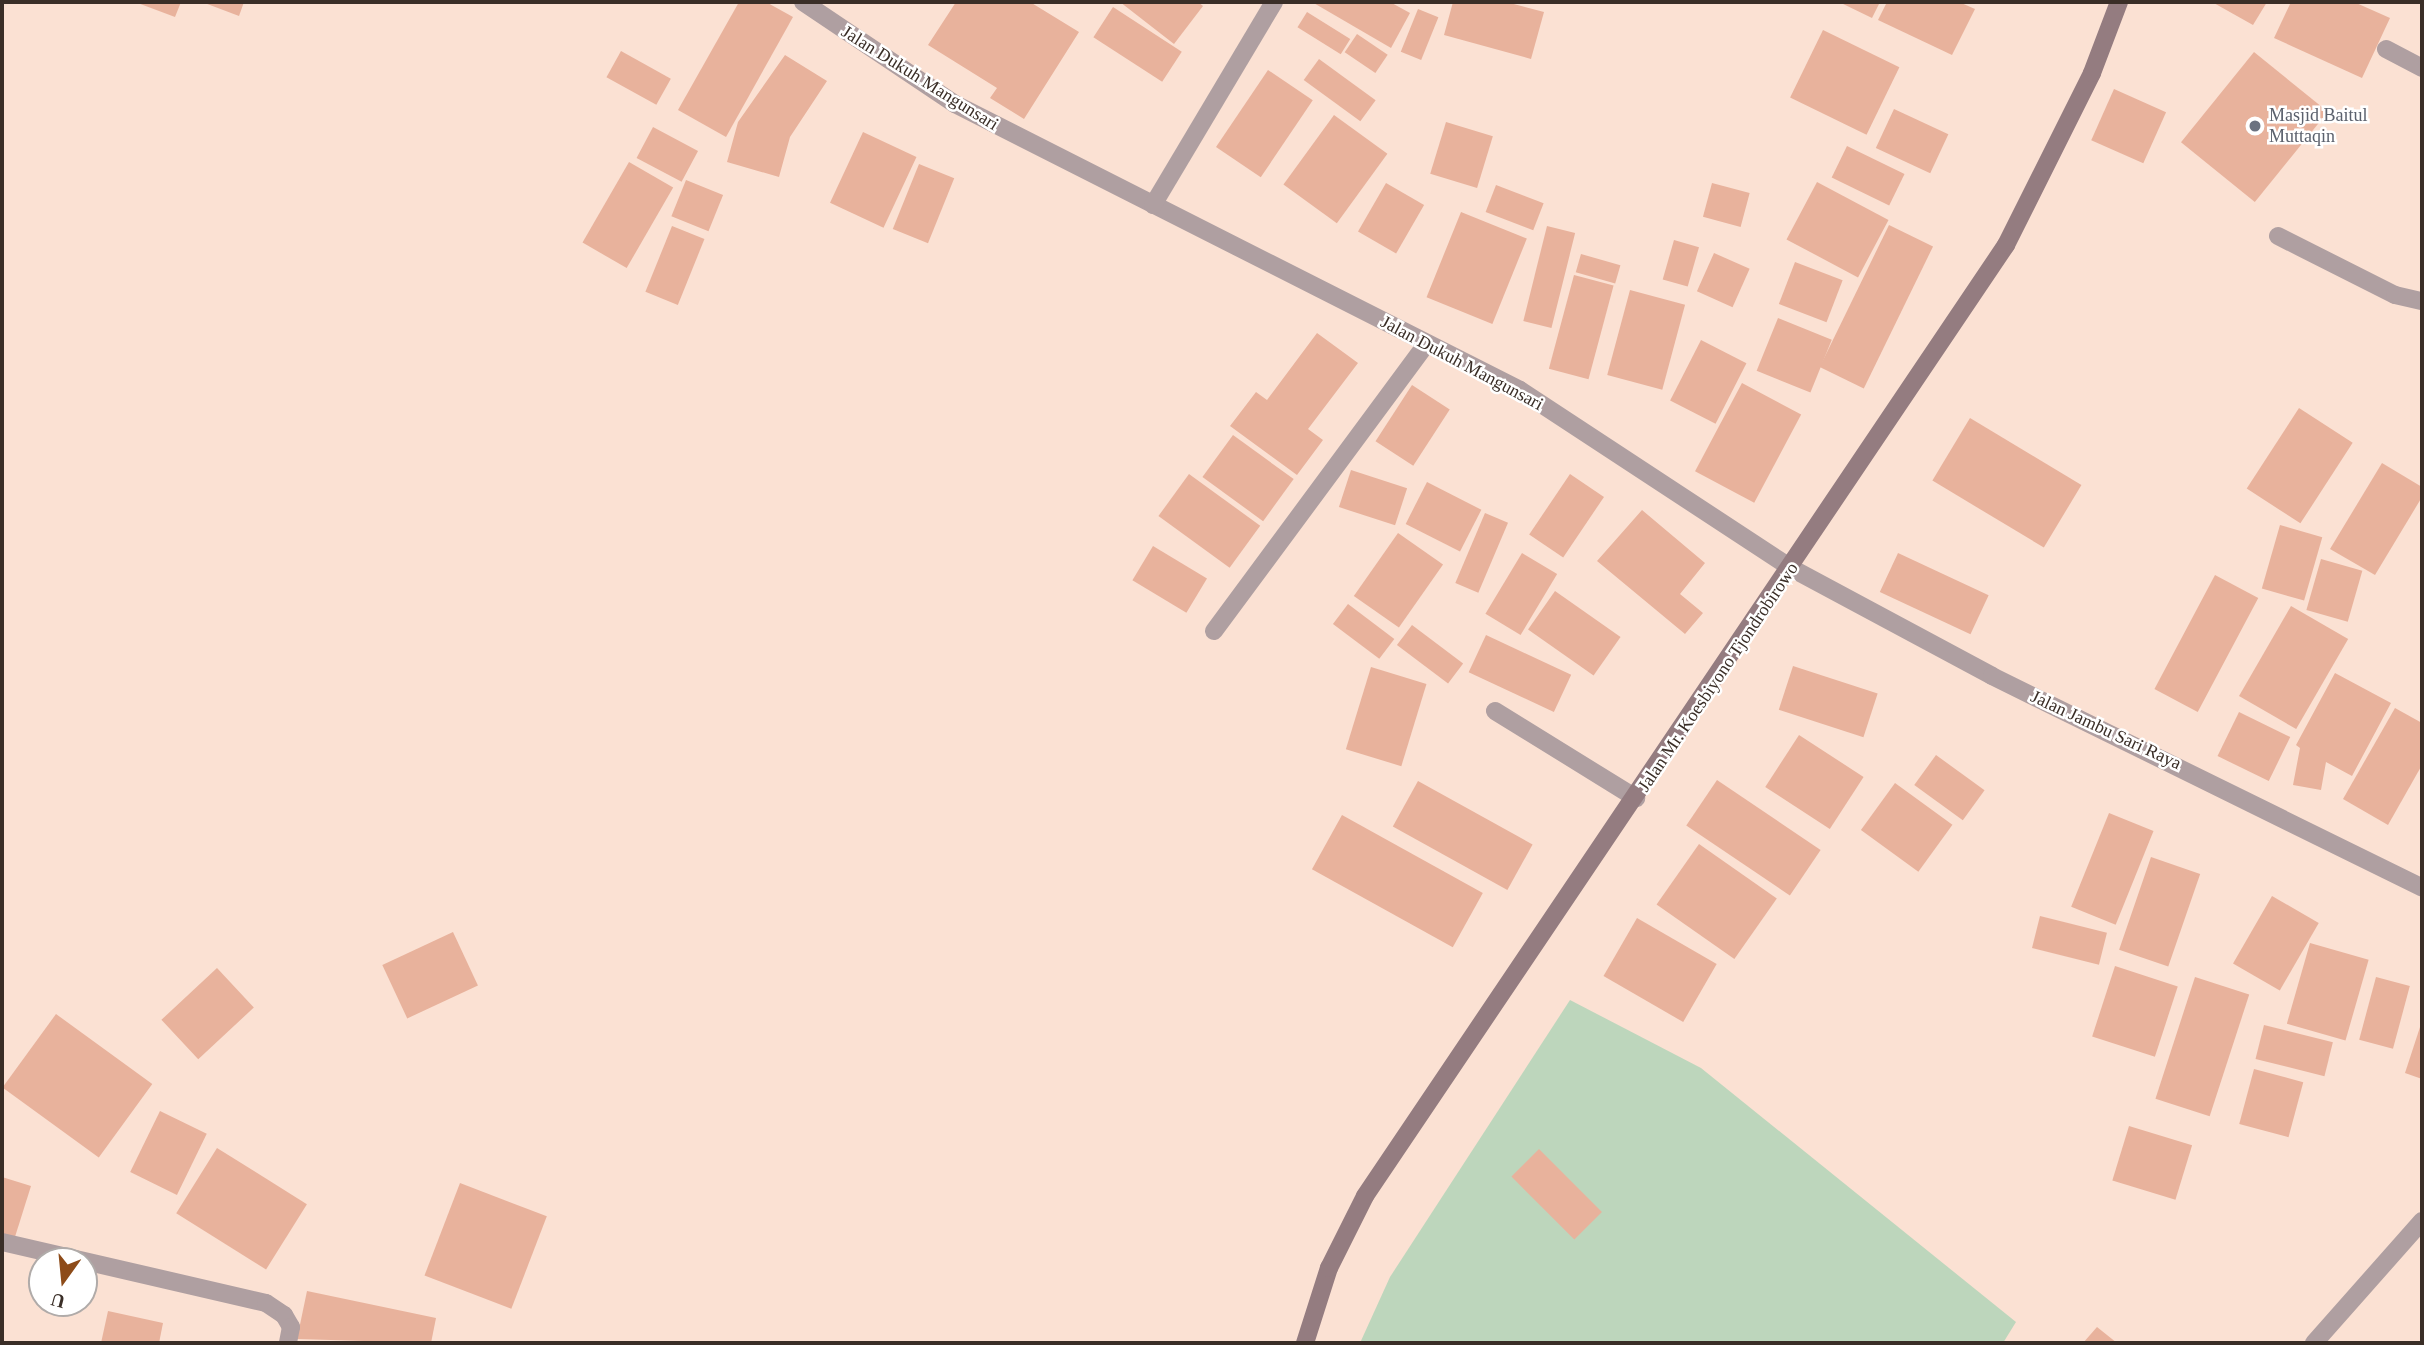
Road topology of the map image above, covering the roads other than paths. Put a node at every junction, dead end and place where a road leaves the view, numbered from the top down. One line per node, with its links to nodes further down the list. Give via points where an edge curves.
1 (803, 2): 6 (street, Jalan Dukuh Mangunsari, via 955,104)
2 (1274, 2): 6 (street)
3 (2119, 2): 10 (main road, Jalan Mr. Koesbiyono Tjondrobirowo, via 2092,73 2006,245)
4 (2386, 49): 5 (street)
5 (2422, 68)
6 (1153, 205): 9 (street, Jalan Dukuh Mangunsari)
7 (2278, 236): 8 (street, via 2395,295)
8 (2422, 302)
9 (1427, 343): 10 (street, Jalan Dukuh Mangunsari, via 1520,390); 11 (street)
10 (1791, 568): 13 (main road, Jalan Mr. Koesbiyono Tjondrobirowo); 14 (street, Jalan Jambu Sari Raya, via 1992,676)
11 (1214, 631)
12 (1495, 711): 13 (street)
13 (1636, 798): 18 (main road, Jalan Mr. Koesbiyono Tjondrobirowo, via 1365,1196 1329,1268)
14 (2422, 888)
15 (2422, 1221): 19 (street)
16 (2, 1242): 17 (street, via 248,1298 284,1315 290,1328)
17 (288, 1343)
18 (1305, 1343)
19 (2314, 1343)

